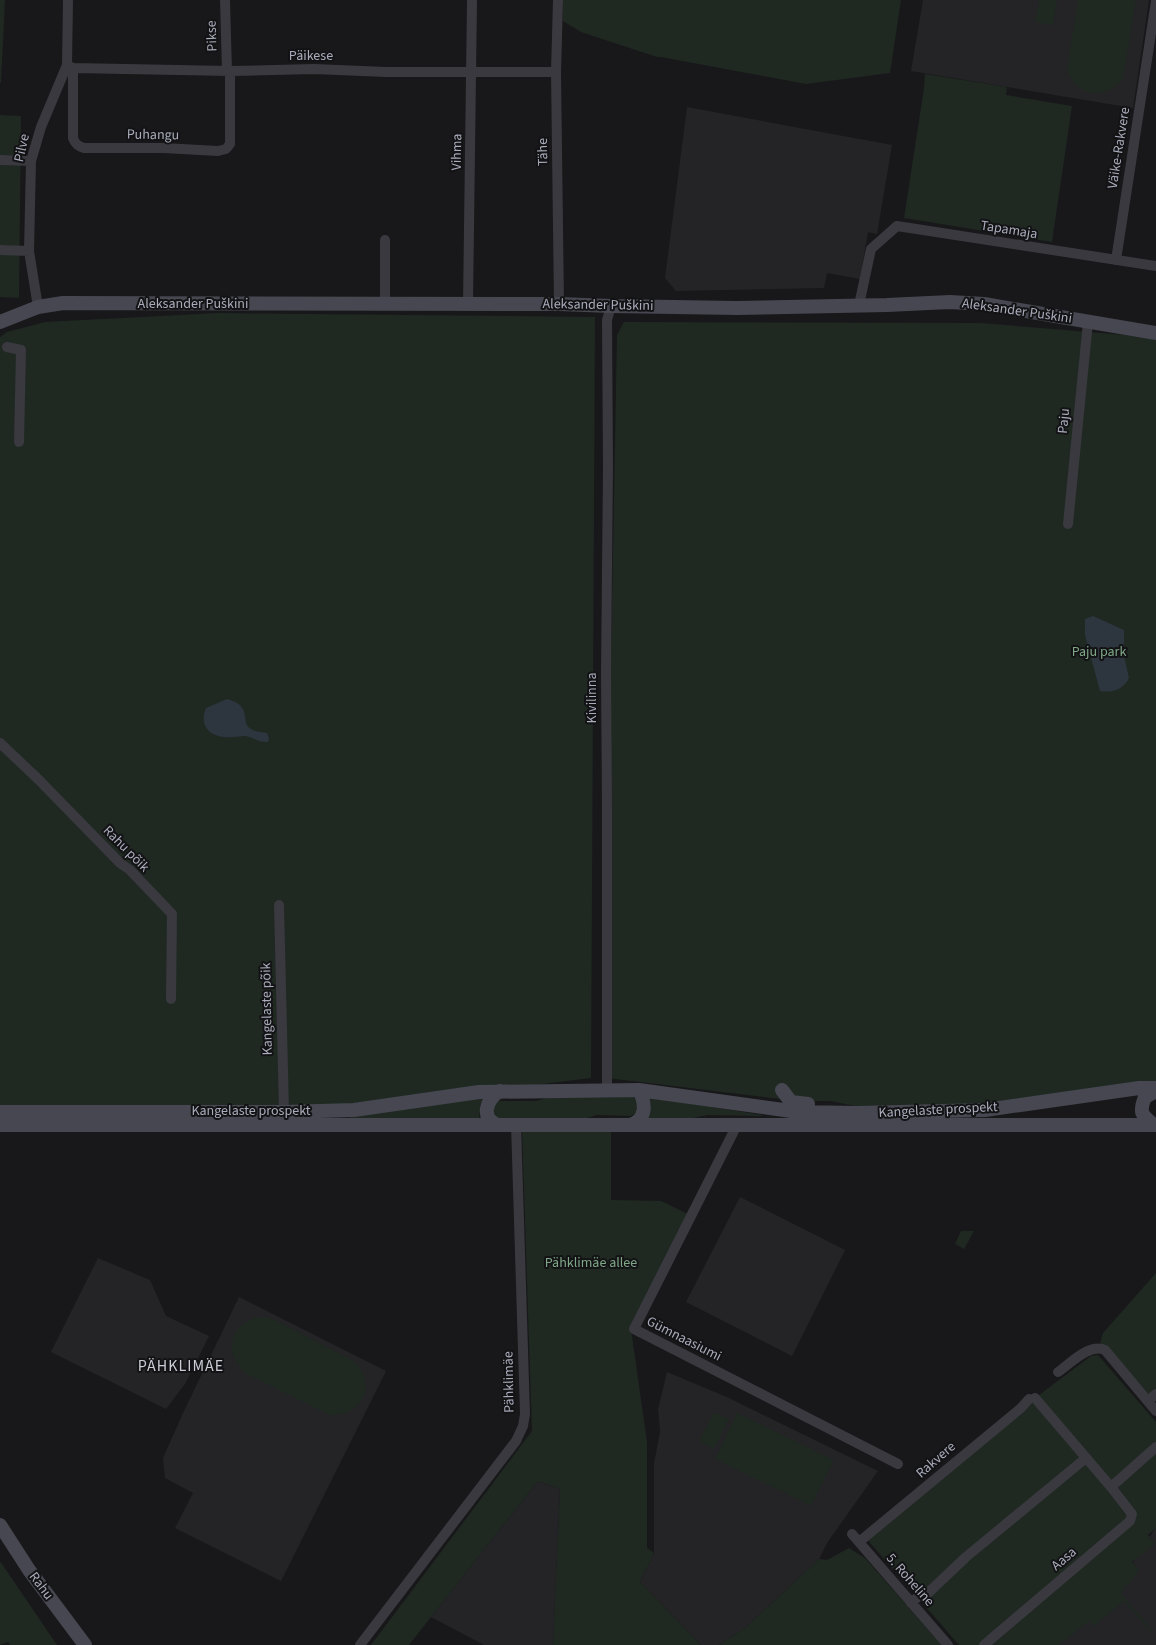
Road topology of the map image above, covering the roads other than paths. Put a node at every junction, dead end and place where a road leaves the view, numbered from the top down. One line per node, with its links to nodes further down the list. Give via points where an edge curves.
1 (68, 0): 6 (street, Pilve)
2 (225, 0): 7 (street, Pikse)
3 (472, 0): 8 (street, Vihma)
4 (558, 0): 9 (street, Tähe)
5 (1156, 1): 16 (street, Väike-Rakvere)
6 (70, 67): 7 (street, Päikese); 10 (street, Puhangu, via 73,138 78,146); 12 (street, Pilve, via 41,127)
7 (229, 71): 8 (street, Päikese); 10 (street, Pikse, via 230,144)
8 (472, 72): 9 (street, Päikese); 19 (street, Vihma)
9 (556, 72): 20 (street, Tähe)
10 (226, 149)
11 (0, 160): 12 (street)
12 (31, 161): 15 (street, Pilve)
13 (385, 240): 18 (street)
14 (0, 250): 15 (street)
15 (30, 251): 23 (street, Pilve)
16 (1116, 260): 17 (street); 21 (street, Tapamaja, via 897,226 871,249)
17 (1156, 266)
18 (385, 304): 19 (main road, Aleksander Puškini); 23 (main road, Aleksander Puškini, via 63,303)
19 (468, 304): 20 (main road, Aleksander Puškini)
20 (559, 304): 22 (main road, Aleksander Puškini)
21 (860, 305): 22 (main road, Aleksander Puškini, via 737,308); 25 (main road, Aleksander Puškini, via 984,304)
22 (611, 306): 34 (street, Kivilinna, via 607,320)
23 (38, 307): 24 (main road)
24 (0, 322)
25 (1088, 322): 26 (main road, Aleksander Puškini); 29 (street, Paju)
26 (1156, 333)
27 (7, 347): 28 (street, via 21,350)
28 (19, 442)
29 (1068, 524)
30 (0, 744): 32 (street, Rahu põik, via 172,914)
31 (279, 905): 40 (street, Kangelaste põik)
32 (171, 999)
33 (1156, 1089): 41 (main road, Kangelaste prospekt, via 1139,1088 986,1110); 48 (main road, Kangelaste prospekt, via 1145,1097 1141,1108 1144,1117)
34 (607, 1090): 35 (main road, Kangelaste prospekt); 37 (main road, Kangelaste prospekt)
35 (639, 1090): 38 (main road, Kangelaste prospekt); 46 (main road, via 644,1112)
36 (782, 1090): 41 (main road, via 792,1102)
37 (500, 1091): 40 (main road, Kangelaste prospekt, via 354,1110); 42 (main road, via 490,1098 487,1109 490,1119)
38 (779, 1110): 41 (main road, Kangelaste prospekt); 44 (main road)
39 (0, 1112): 40 (main road, Kangelaste prospekt)
40 (284, 1112)
41 (858, 1113)
42 (498, 1124): 43 (main road, Kangelaste prospekt); 45 (main road, Kangelaste prospekt)
43 (516, 1124): 46 (main road, Kangelaste prospekt); 61 (street, Pähklimäe, via 523,1426 516,1441)
44 (776, 1124): 47 (main road, Kangelaste prospekt); 48 (main road, Kangelaste prospekt)
45 (0, 1125)
46 (630, 1125): 47 (main road, Kangelaste prospekt)
47 (737, 1125): 55 (street, Gümnaasiumi, via 634,1329)
48 (1155, 1125)
49 (1058, 1372): 50 (street, via 1099,1347)
50 (1152, 1398): 52 (street)
51 (1032, 1399): 54 (street, Aasa); 58 (street, Rakvere)
52 (1156, 1411)
53 (1156, 1447): 56 (street)
54 (1086, 1458): 56 (street, Aasa); 59 (street, via 966,1557 928,1593)
55 (898, 1464)
56 (1111, 1487): 63 (street, Aasa, via 1132,1514 1130,1521)
57 (0, 1525): 60 (main road, Rahu)
58 (856, 1538): 59 (street, 5. Roheline)
59 (911, 1603): 62 (street, 5. Roheline)
60 (85, 1645)
61 (360, 1645)
62 (948, 1645)
63 (984, 1645)

